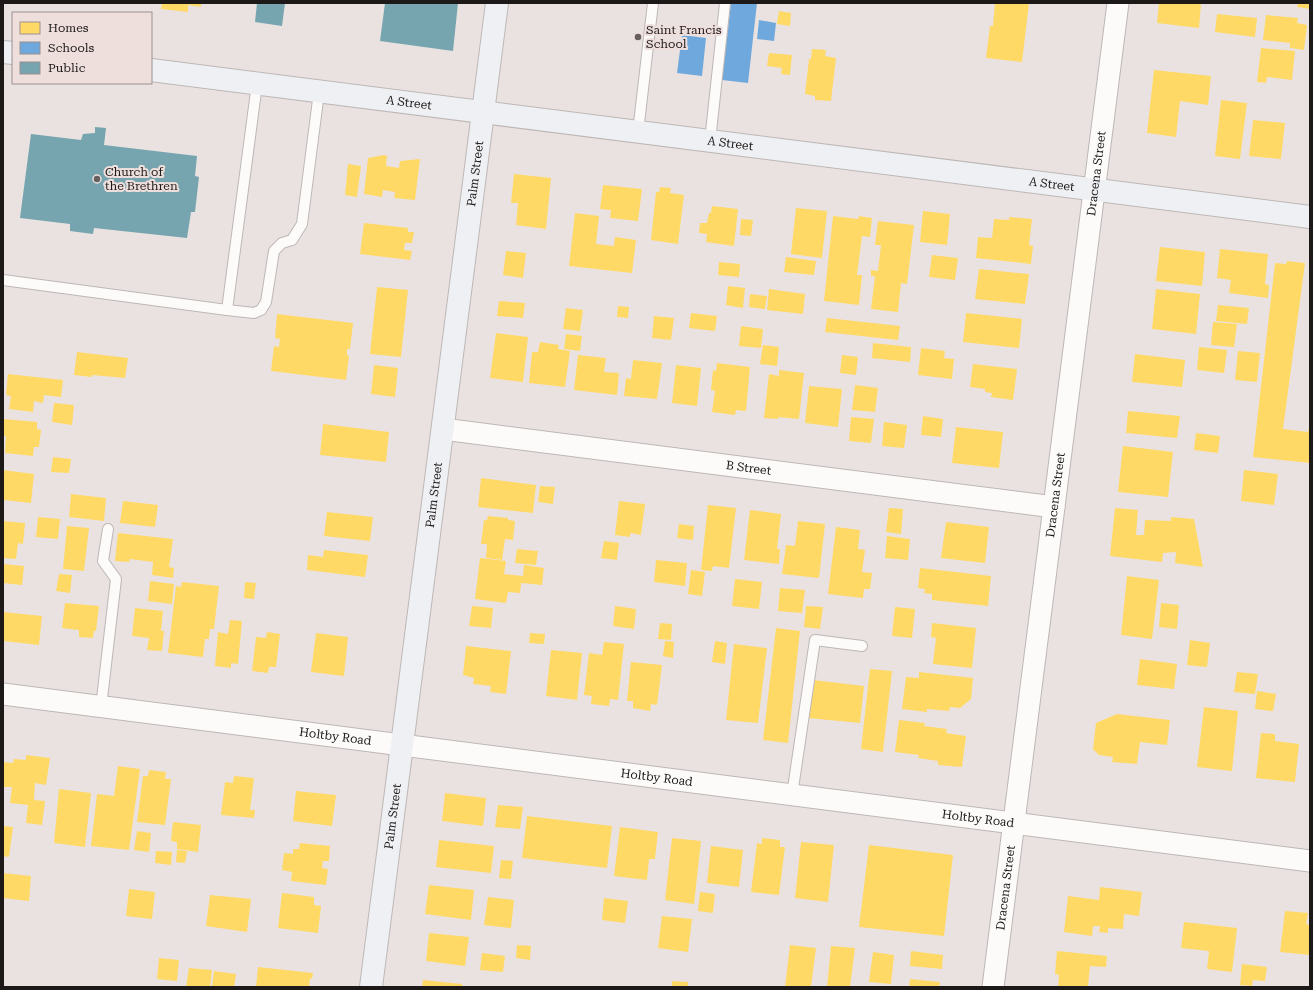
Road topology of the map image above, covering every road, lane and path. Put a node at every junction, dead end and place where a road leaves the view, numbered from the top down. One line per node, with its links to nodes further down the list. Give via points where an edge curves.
1 (497, 3): 8 (street, Palm Street)
2 (653, 3): 9 (lane)
3 (725, 3): 10 (lane)
4 (1118, 3): 11 (street, Dracena Street)
5 (152, 70): 6 (street, A Street)
6 (257, 84): 7 (street, A Street); 14 (lane)
7 (320, 92): 8 (street, A Street); 14 (lane, via 302,224 292,240 282,243 274,251 266,302 261,310 254,313)
8 (483, 113): 9 (street, A Street); 15 (street, Palm Street)
9 (638, 132): 10 (street, A Street)
10 (710, 141): 11 (street, A Street)
11 (1095, 190): 12 (street, A Street); 16 (street, Dracena Street)
12 (1310, 217)
13 (3, 280): 14 (lane)
14 (227, 310)
15 (443, 429): 16 (street, B Street); 21 (street, Palm Street)
16 (1054, 507): 23 (street, Dracena Street)
17 (108, 529): 20 (lane, via 103,561 116,579)
18 (862, 646): 22 (lane, via 815,640)
19 (3, 694): 20 (street, Holtby Road)
20 (101, 707): 21 (street, Holtby Road)
21 (402, 745): 22 (street, Holtby Road); 25 (street, Palm Street)
22 (792, 795): 23 (street, Holtby Road)
23 (1014, 823): 24 (street, Holtby Road); 26 (street, Dracena Street)
24 (1310, 861)
25 (372, 987)
26 (993, 987)

